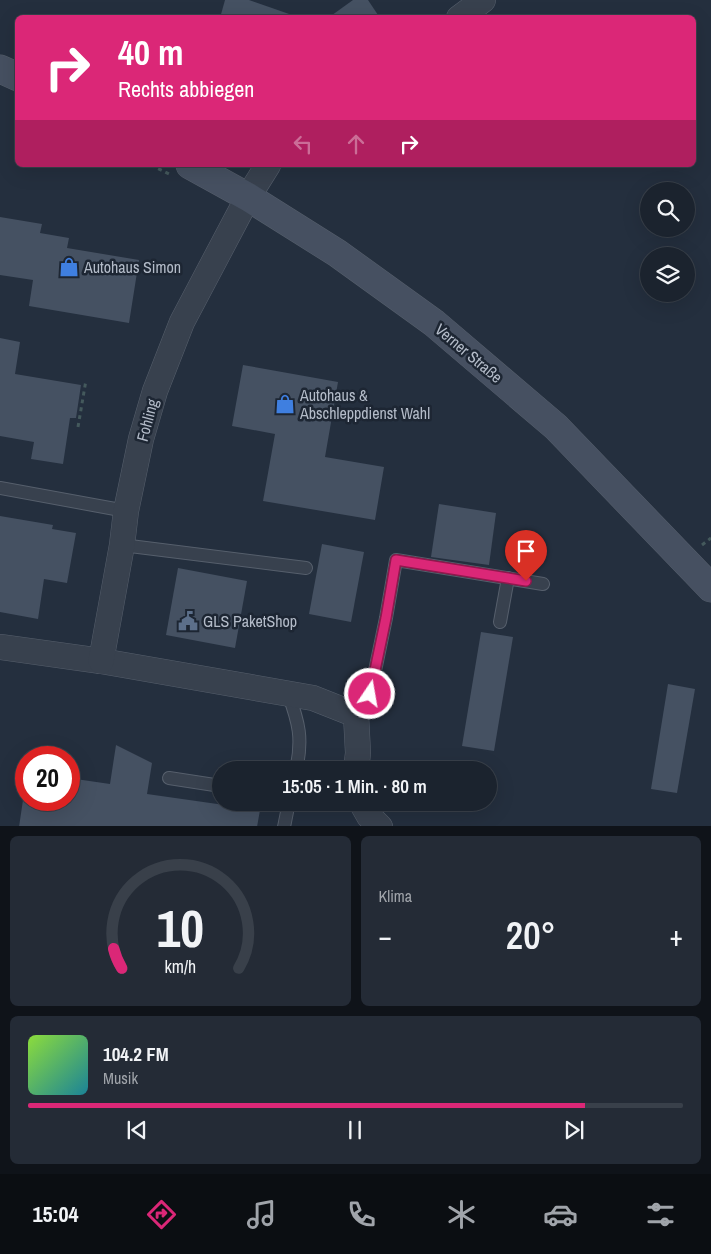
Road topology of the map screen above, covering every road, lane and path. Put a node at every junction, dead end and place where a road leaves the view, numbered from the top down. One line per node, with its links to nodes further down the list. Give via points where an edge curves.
1 (483, 0): 2 (street)
2 (463, 15)
3 (0, 69): 4 (main road)
4 (15, 76)
5 (194, 167): 7 (main road, Verner Straße)
6 (267, 167): 7 (street, Fohling)
7 (248, 197): 11 (street, Fohling, via 182,322 155,390); 16 (main road, Verner Straße, via 337,253 434,323 556,427)
8 (86, 380): 9 (path)
9 (78, 427)
10 (0, 488): 11 (lane)
11 (126, 511): 12 (street, Fohling)
12 (122, 545): 13 (lane); 19 (street, Fohling)
13 (306, 568)
14 (508, 578): 15 (lane); 17 (lane); 21 (lane, via 396,560 370,694)
15 (543, 584)
16 (711, 588)
17 (500, 622)
18 (0, 647): 19 (street)
19 (101, 661): 20 (street)
20 (288, 693): 21 (street, via 313,698); 22 (lane, via 301,739)
21 (356, 715): 23 (street)
22 (297, 761)
23 (357, 761)
24 (168, 778): 25 (lane)
25 (212, 785)
26 (287, 811): 28 (lane)
27 (366, 811): 29 (street)
28 (284, 826)
29 (380, 826)

